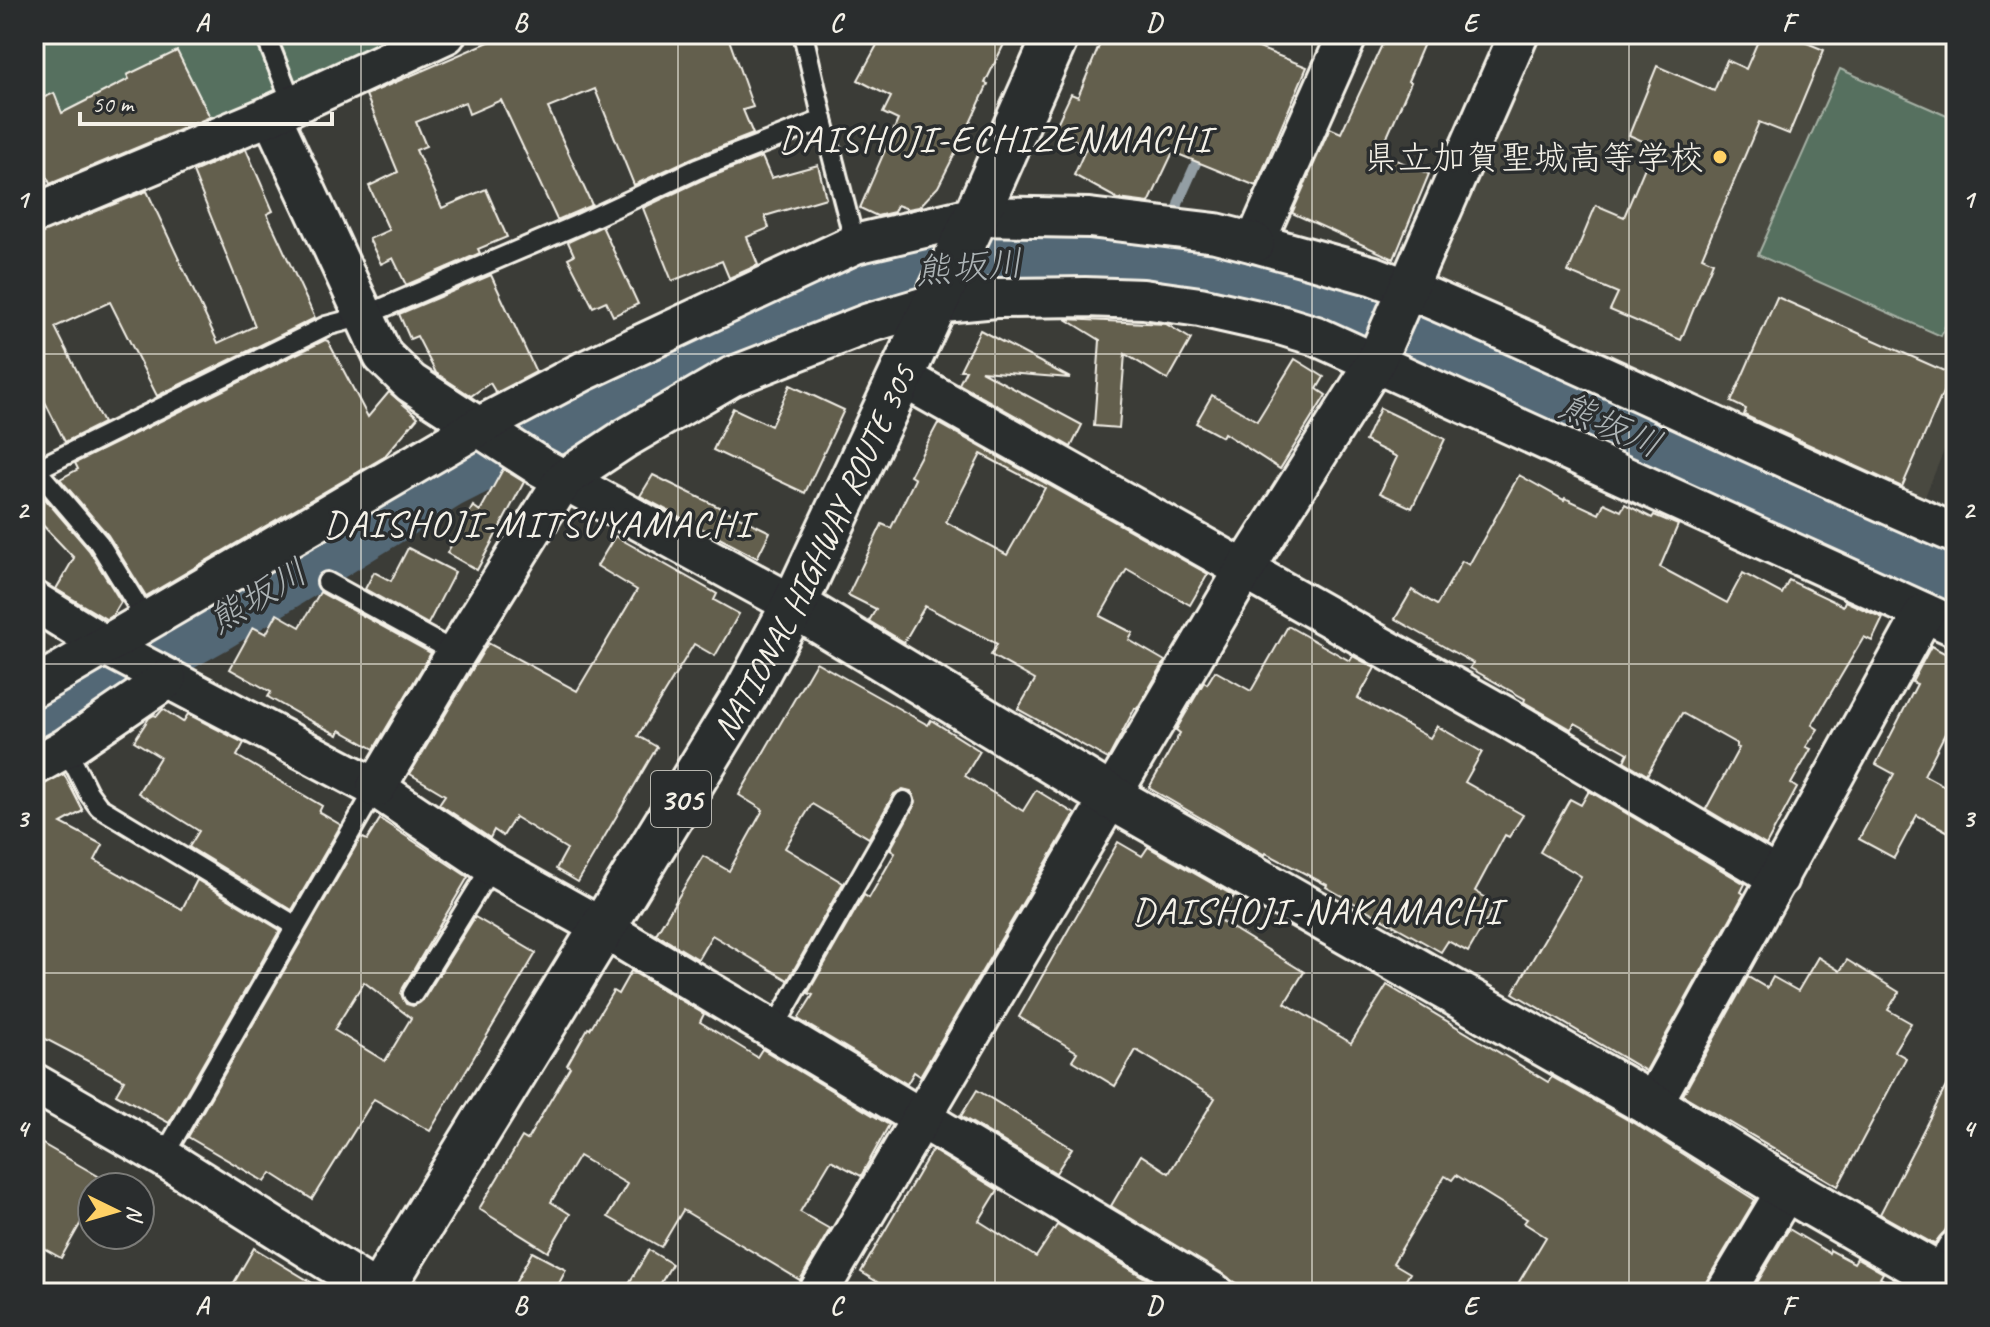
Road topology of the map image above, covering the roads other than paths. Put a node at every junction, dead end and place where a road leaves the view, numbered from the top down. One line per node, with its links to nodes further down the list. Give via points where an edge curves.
1 (265, 34): 7 (lane)
2 (446, 34): 7 (street)
3 (803, 34): 8 (lane)
4 (1057, 34): 10 (main road, NATIONAL HIGHWAY ROUTE 305 / 305)
5 (1348, 34): 11 (street)
6 (1519, 34): 13 (street)
7 (282, 110): 9 (street); 15 (street)
8 (823, 120): 12 (lane); 15 (lane, via 697,169)
9 (34, 214)
10 (973, 223): 11 (street, via 1089,218 1216,233); 12 (street); 14 (main road, NATIONAL HIGHWAY ROUTE 305 / 305)
11 (1255, 243): 13 (street, via 1374,276)
12 (855, 244): 18 (street, via 584,371)
13 (1407, 292): 16 (street); 21 (street)
14 (938, 294): 16 (street, via 1143,299 1186,305 1280,325); 17 (main road, NATIONAL HIGHWAY ROUTE 305 / 305); 20 (street, via 731,377 626,438)
15 (364, 316): 18 (street, via 383,356 411,383); 19 (lane, via 326,326)
16 (1379, 356): 22 (street); 26 (street)
17 (900, 376): 22 (street); 25 (main road, NATIONAL HIGHWAY ROUTE 305 / 305)
18 (487, 431): 20 (street); 27 (street)
19 (36, 468): 27 (lane, via 99,543)
20 (552, 472): 25 (street); 29 (street)
21 (1956, 534)
22 (1245, 569): 34 (street); 37 (street)
23 (327, 582): 29 (lane)
24 (34, 601): 28 (street)
25 (794, 605): 34 (main road); 39 (main road, NATIONAL HIGHWAY ROUTE 305 / 305, via 747,692)
26 (1940, 620): 37 (street)
27 (147, 621): 28 (street)
28 (113, 650): 30 (street); 31 (street)
29 (456, 653): 33 (street)
30 (167, 679): 32 (street); 33 (street)
31 (34, 687)
32 (50, 757): 38 (lane, via 99,807)
33 (376, 788): 36 (street); 38 (lane)
34 (1111, 797): 43 (main road); 44 (street)
35 (904, 801): 41 (lane)
36 (492, 866): 39 (street); 40 (lane)
37 (1779, 878): 43 (street)
38 (296, 926): 45 (lane)
39 (601, 927): 41 (street); 48 (main road, NATIONAL HIGHWAY ROUTE 305 / 305)
40 (413, 994)
41 (773, 1030): 44 (street)
42 (34, 1083): 45 (street)
43 (1652, 1105): 46 (main road)
44 (923, 1119): 49 (street); 50 (street)
45 (163, 1157): 48 (street)
46 (1787, 1189): 47 (main road); 51 (street)
47 (1951, 1272)
48 (379, 1293)
49 (818, 1293)
50 (1214, 1293)
51 (1725, 1293)

